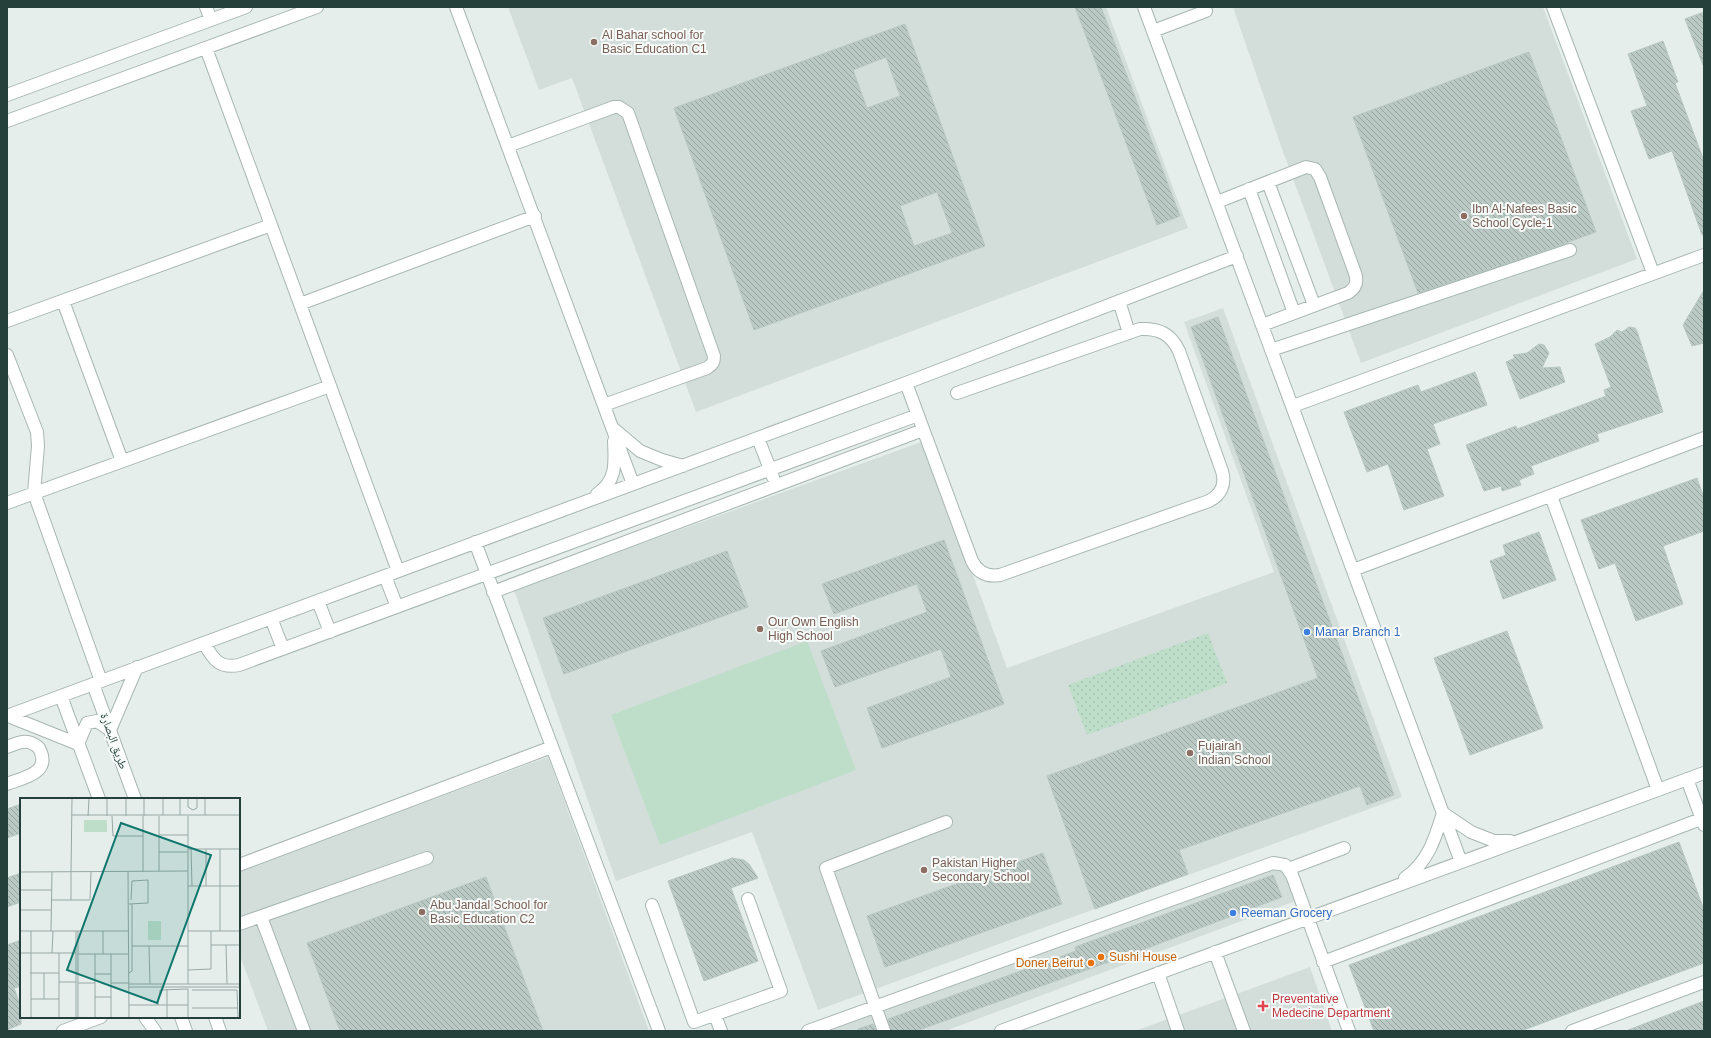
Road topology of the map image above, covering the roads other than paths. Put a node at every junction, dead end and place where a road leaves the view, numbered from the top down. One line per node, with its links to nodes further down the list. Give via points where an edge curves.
1 (206, 7): 8 (street)
2 (246, 7): 8 (street)
3 (317, 7): 10 (street)
4 (456, 7): 13 (street)
5 (1144, 7): 9 (street)
6 (1553, 7): 22 (street)
7 (1206, 11): 9 (street)
8 (211, 20): 11 (street)
9 (1153, 31): 16 (street)
10 (206, 48): 12 (street); 18 (street)
11 (7, 95)
12 (7, 121)
13 (508, 146): 17 (street); 36 (street, via 614,107 628,113 714,360 707,368)
14 (1268, 182): 15 (street); 26 (street); 26 (street, via 1306,167 1315,169 1320,177 1357,282 1348,293)
15 (1249, 190): 16 (street); 27 (street)
16 (1217, 202): 21 (street)
17 (535, 216): 25 (street); 36 (street)
18 (271, 225): 23 (street); 25 (street)
19 (1570, 250): 31 (street)
20 (1704, 255): 22 (street)
21 (1237, 256): 24 (street); 29 (street)
22 (1652, 273): 37 (street)
23 (63, 301): 28 (street); 43 (street)
24 (1119, 301): 30 (street); 33 (street)
25 (300, 304): 34 (street)
26 (1314, 305): 27 (street)
27 (1294, 313): 29 (street)
28 (7, 321)
29 (1262, 325): 31 (street)
30 (1129, 333): 35 (street); 40 (street, via 1150,328 1160,330 1168,335 1179,351 1224,477 1222,489 1209,501 1000,575 988,575 978,570 972,561)
31 (1271, 350): 37 (street)
32 (7, 355): 48 (street, via 37,432)
33 (906, 383): 38 (street); 41 (street)
34 (330, 386): 43 (street); 54 (street)
35 (957, 393)
36 (604, 405): 39 (street)
37 (1292, 406): 53 (street)
38 (918, 415): 40 (street); 45 (street)
39 (613, 428): 44 (street, via 640,451); 46 (street); 50 (street, via 615,466 606,488)
40 (923, 430): 47 (street)
41 (758, 438): 44 (street); 45 (street)
42 (1704, 438): 49 (street)
43 (122, 461): 48 (street)
44 (683, 466): 46 (street)
45 (770, 470): 47 (street); 55 (street)
46 (633, 484): 50 (street)
47 (776, 485): 57 (street)
48 (34, 493): 51 (street); 65 (street, طريق البصارة)
49 (1551, 496): 53 (street); 75 (street)
50 (585, 502): 52 (street)
51 (7, 503)
52 (475, 542): 54 (street); 55 (street)
53 (1353, 570): 78 (street)
54 (398, 571): 56 (street)
55 (486, 574): 57 (street); 59 (street)
56 (385, 576): 58 (street); 59 (street)
57 (493, 592): 71 (street)
58 (318, 600): 60 (street); 61 (street)
59 (397, 607): 61 (street)
60 (271, 618): 62 (street); 63 (street)
61 (330, 632): 63 (street)
62 (204, 643): 63 (street, via 216,661 231,667); 64 (street)
63 (284, 649)
64 (137, 667): 65 (street); 68 (street)
65 (97, 682): 66 (street); 68 (street, طريق البصارة)
66 (61, 696): 67 (street); 69 (street)
67 (7, 716): 69 (street)
68 (110, 730): 69 (street, via 97,721 87,723); 77 (street, طريق البصارة)
69 (78, 744): 76 (street)
70 (7, 747): 74 (street, via 29,741 39,748 43,760 35,773)
71 (552, 747): 85 (street); 109 (street)
72 (1704, 773): 73 (street)
73 (1687, 779): 75 (street); 80 (street)
74 (7, 784)
75 (1658, 790): 81 (street)
76 (99, 798)
77 (135, 798)
78 (1443, 813): 81 (street, via 1471,832 1494,841); 84 (street); 87 (street, via 1434,841 1417,870)
79 (946, 822): 97 (street, via 826,868)
80 (1703, 822): 94 (street)
81 (1518, 841): 84 (street)
82 (1344, 848): 86 (street)
83 (427, 858): 90 (street)
84 (1461, 862): 87 (street)
85 (240, 865)
86 (1288, 869): 91 (street); 97 (street, via 1285,865 1273,863)
87 (1393, 887): 91 (street)
88 (748, 899): 98 (street, via 781,991)
89 (652, 906): 98 (street, via 694,1022)
90 (261, 917): 92 (street); 108 (street)
91 (1307, 918): 93 (street); 94 (street)
92 (240, 924)
93 (1215, 952): 95 (street); 103 (street)
94 (1324, 962): 115 (street)
95 (1158, 973): 113 (street); 114 (street)
96 (1704, 982): 116 (street)
97 (875, 1006): 111 (street); 112 (street)
98 (715, 1015): 110 (street)
99 (98, 1018): 104 (street)
100 (146, 1018): 105 (street)
101 (181, 1018): 106 (street)
102 (215, 1018): 107 (street)
103 (1239, 1030)
104 (63, 1031)
105 (155, 1031)
106 (186, 1031)
107 (220, 1031)
108 (304, 1031)
109 (659, 1031)
110 (721, 1031)
111 (808, 1031)
112 (884, 1031)
113 (1001, 1031)
114 (1178, 1031)
115 (1349, 1031)
116 (1572, 1031)

